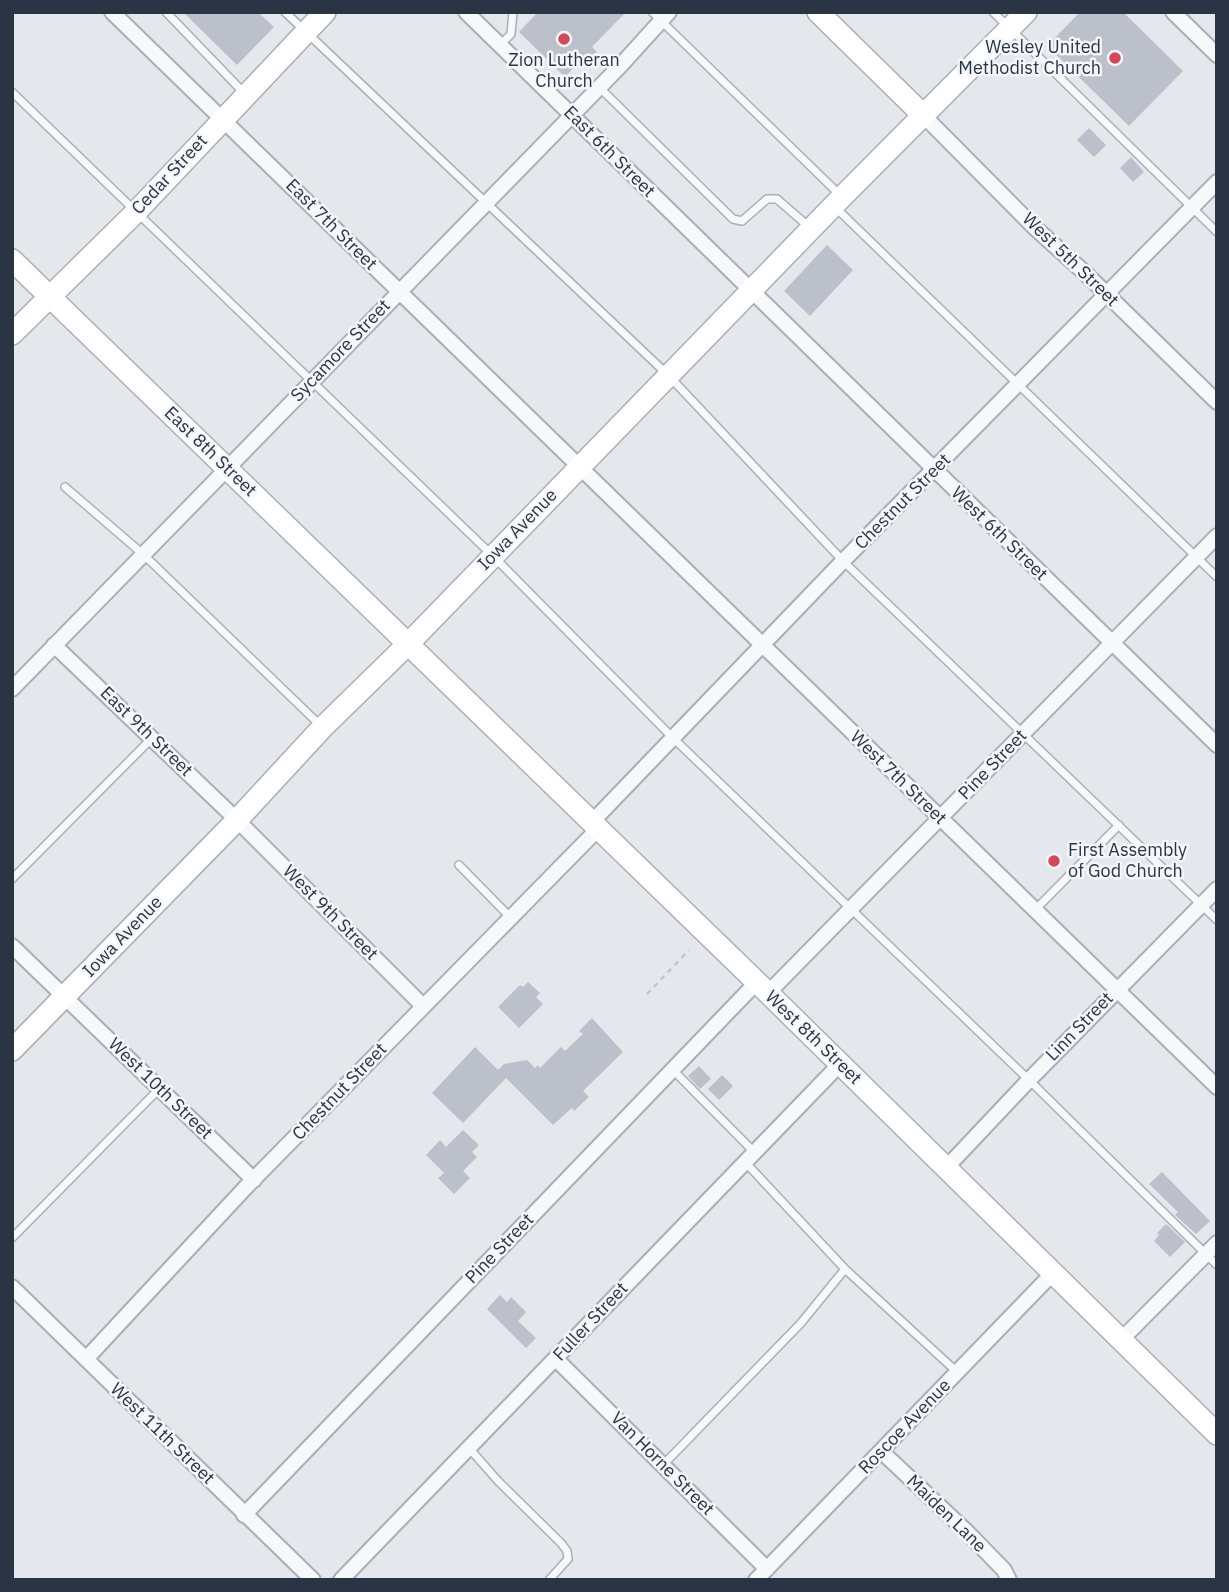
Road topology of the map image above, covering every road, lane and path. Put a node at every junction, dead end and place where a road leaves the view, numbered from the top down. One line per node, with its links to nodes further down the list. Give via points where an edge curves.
1 (112, 12): 21 (street, East 7th Street)
2 (166, 12): 18 (lane)
3 (285, 12): 13 (lane)
4 (325, 12): 13 (main road, Cedar Street)
5 (466, 12): 14 (street, East 6th Street)
6 (513, 12): 14 (lane, via 511,34)
7 (818, 12): 20 (main road)
8 (993, 12): 12 (lane)
9 (1026, 12): 12 (main road, Iowa Avenue)
10 (1173, 12): 15 (street)
11 (660, 15): 16 (street, Sycamore Street); 24 (lane)
12 (1009, 29): 20 (main road, Iowa Avenue); 25 (lane)
13 (305, 32): 18 (main road, Cedar Street); 23 (lane)
14 (500, 46): 19 (street, East 6th Street)
15 (1217, 55)
16 (598, 86): 19 (street, Sycamore Street); 27 (lane, via 733,219 742,221 767,199 777,199)
17 (12, 92): 26 (lane)
18 (246, 95): 21 (main road, Cedar Street)
19 (571, 115): 23 (street, Sycamore Street); 31 (street, East 6th Street)
20 (925, 116): 24 (main road, Iowa Avenue); 32 (street, West 5th Street)
21 (223, 119): 26 (main road, Cedar Street); 30 (street, East 7th Street)
22 (1217, 182): 25 (street, Chestnut Street)
23 (486, 201): 30 (street, Sycamore Street); 35 (lane)
24 (838, 201): 27 (main road, Iowa Avenue); 37 (lane)
25 (1191, 208): 28 (lane); 32 (street, Chestnut Street)
26 (136, 212): 33 (main road, Cedar Street); 36 (lane)
27 (811, 229): 31 (main road, Iowa Avenue)
28 (1217, 232)
29 (12, 260): 33 (main road, East 8th Street)
30 (398, 291): 36 (street, Sycamore Street); 40 (street, East 7th Street)
31 (752, 292): 35 (main road, Iowa Avenue); 41 (street, West 6th Street)
32 (1106, 294): 37 (street, Chestnut Street); 38 (street, West 5th Street)
33 (50, 296): 34 (main road, Cedar Street); 39 (main road, East 8th Street)
34 (12, 334)
35 (669, 376): 40 (main road, Iowa Avenue); 47 (lane)
36 (312, 382): 39 (street, Sycamore Street); 45 (lane)
37 (1017, 384): 41 (street, Chestnut Street); 46 (lane)
38 (1217, 402)
39 (226, 467): 44 (street, Sycamore Street); 50 (main road, East 8th Street)
40 (580, 468): 45 (main road, Iowa Avenue); 52 (street, West 7th Street)
41 (934, 471): 47 (street, Chestnut Street); 49 (street, West 6th Street)
42 (65, 487): 44 (lane)
43 (1217, 536): 46 (street, Pine Street)
44 (144, 555): 51 (street, Sycamore Street); 54 (lane)
45 (493, 556): 50 (main road, Iowa Avenue); 56 (lane)
46 (1195, 556): 48 (lane); 49 (street, Pine Street)
47 (844, 561): 52 (street, Chestnut Street); 55 (lane)
48 (1217, 577)
49 (1112, 643): 55 (street, Pine Street); 58 (street, West 6th Street)
50 (408, 644): 54 (main road, Iowa Avenue); 62 (main road, West 8th Street)
51 (54, 645): 53 (street, Sycamore Street); 57 (street, East 9th Street)
52 (763, 646): 56 (street, Chestnut Street); 59 (street, West 7th Street)
53 (12, 689)
54 (322, 728): 60 (main road, Iowa Avenue)
55 (1024, 734): 59 (street, Pine Street); 61 (lane)
56 (672, 737): 62 (street, Chestnut Street); 67 (lane)
57 (152, 738): 60 (street, East 9th Street); 64 (lane)
58 (1217, 745)
59 (940, 819): 67 (street, Pine Street); 68 (street, West 7th Street)
60 (237, 820): 76 (main road, Iowa Avenue); 77 (street, West 9th Street)
61 (1119, 825): 66 (lane); 68 (lane)
62 (594, 826): 69 (street, Chestnut Street); 73 (main road, West 8th Street)
63 (459, 865): 69 (lane)
64 (12, 879)
65 (1217, 889): 66 (street, Linn Street)
66 (1201, 905): 70 (lane); 74 (street, Linn Street)
67 (850, 911): 73 (street, Pine Street); 81 (lane)
68 (1034, 912): 74 (street, West 7th Street)
69 (511, 918): 77 (street, Chestnut Street)
70 (1217, 920)
71 (12, 946): 76 (street, West 10th Street)
72 (689, 950): 75 (path)
73 (762, 988): 79 (main road, West 8th Street); 80 (street, Pine Street)
74 (1116, 990): 81 (street, Linn Street); 82 (street, West 7th Street)
75 (647, 994)
76 (65, 997): 78 (main road, Iowa Avenue); 83 (street, West 10th Street)
77 (423, 1006): 86 (street, Chestnut Street)
78 (12, 1050)
79 (840, 1065): 84 (street, Fuller Street); 85 (main road, West 8th Street)
80 (673, 1070): 84 (lane); 101 (street, Pine Street)
81 (1029, 1080): 85 (street, Linn Street); 89 (lane)
82 (1217, 1087)
83 (159, 1088): 86 (street, West 10th Street); 87 (lane)
84 (750, 1158): 90 (lane); 95 (street, Fuller Street)
85 (946, 1168): 91 (main road, West 8th Street)
86 (254, 1180): 94 (street, Chestnut Street)
87 (12, 1238)
88 (1217, 1243): 89 (street)
89 (1211, 1260): 93 (street)
90 (845, 1269): 96 (lane); 100 (lane, via 801,1323)
91 (1053, 1273): 93 (main road, West 8th Street); 96 (street, Roscoe Avenue)
92 (12, 1287): 94 (street, West 11th Street)
93 (1121, 1340): 97 (main road, West 8th Street)
94 (86, 1359): 101 (street, West 11th Street)
95 (556, 1360): 98 (street, Fuller Street); 100 (street, Van Horne Street)
96 (958, 1373): 99 (street, Roscoe Avenue)
97 (1217, 1434)
98 (469, 1448): 104 (street, Fuller Street); 105 (lane, via 567,1551 568,1559)
99 (881, 1451): 102 (street, Roscoe Avenue); 107 (street, Maiden Lane, via 966,1531)
100 (663, 1465): 102 (street, Van Horne Street)
101 (244, 1515): 103 (street, West 11th Street)
102 (767, 1569): 106 (street, Roscoe Avenue)
103 (313, 1580)
104 (341, 1580)
105 (549, 1580)
106 (756, 1580)
107 (1009, 1580)

